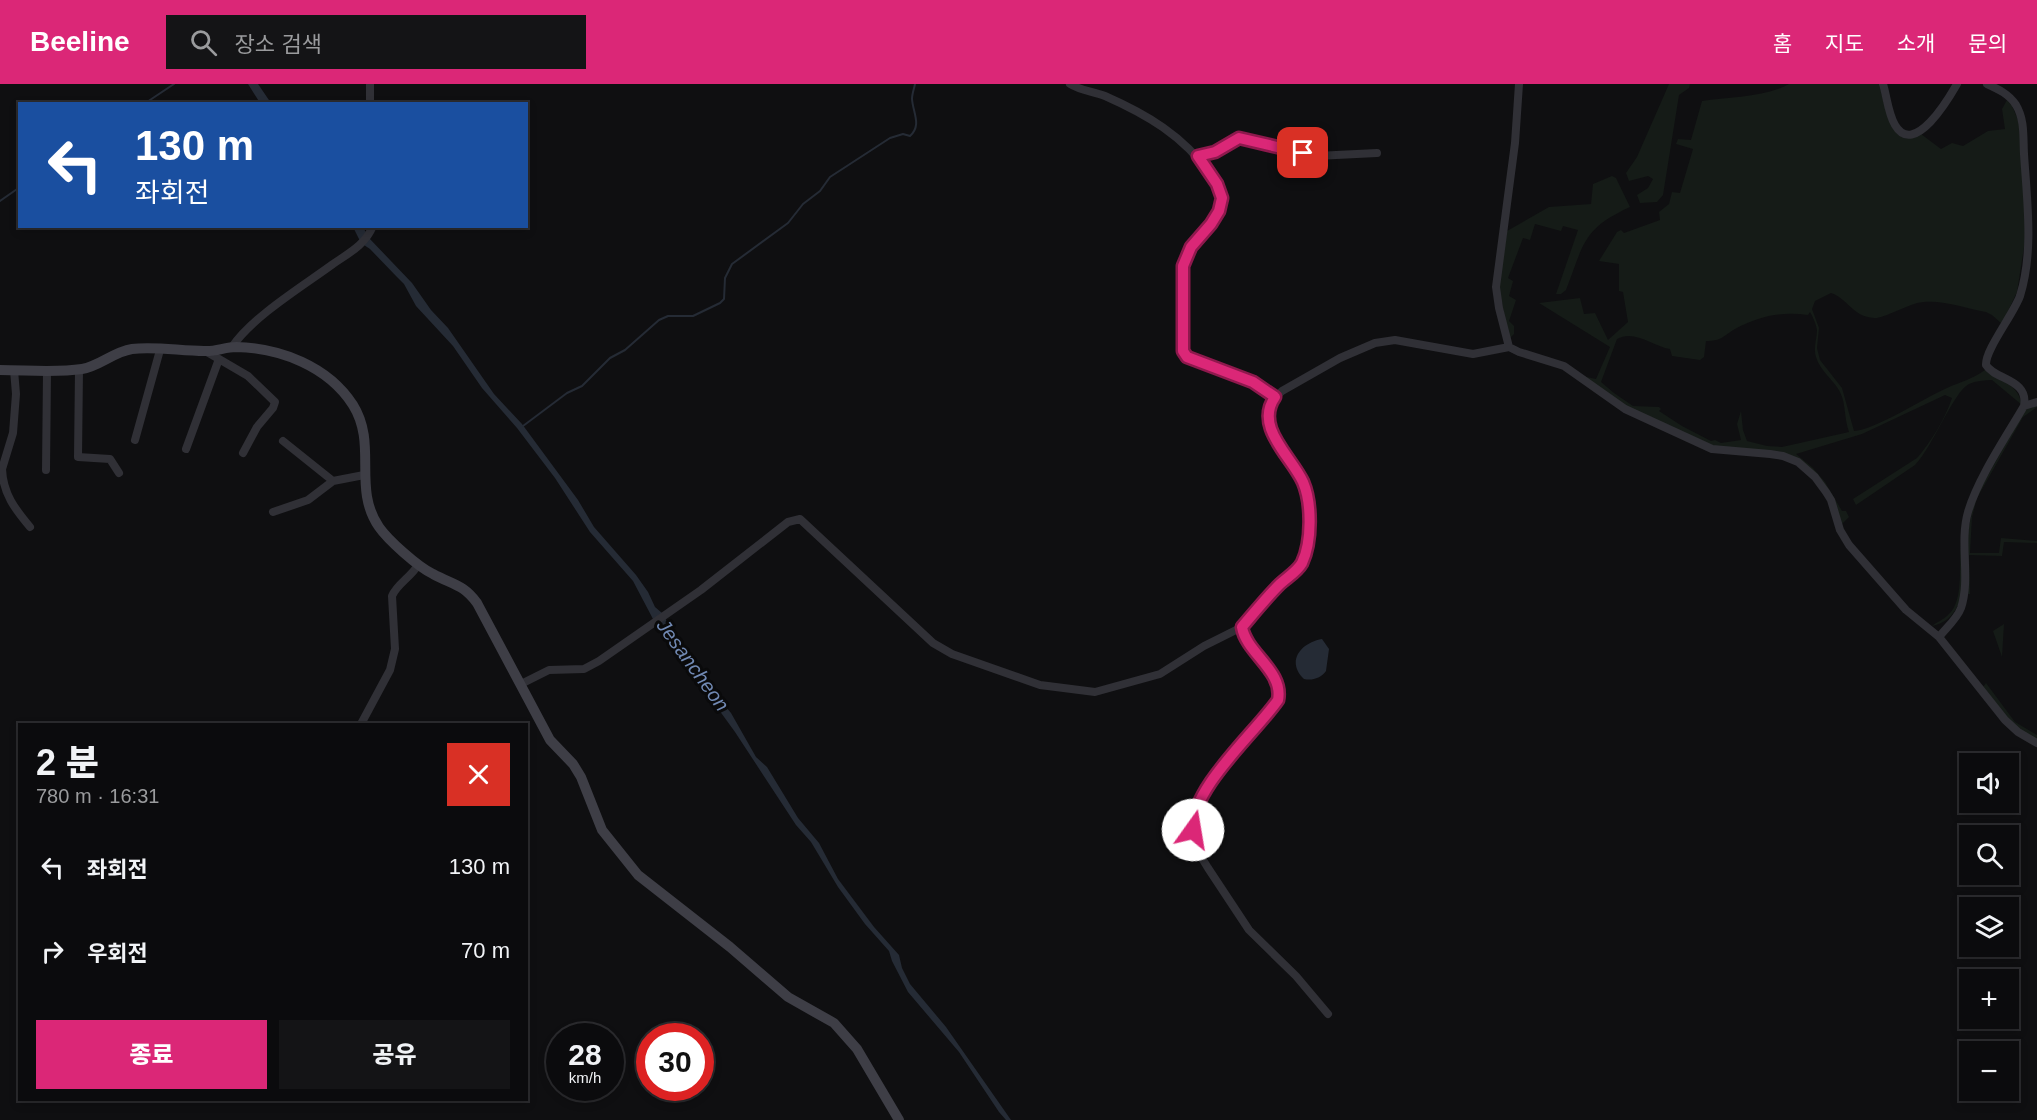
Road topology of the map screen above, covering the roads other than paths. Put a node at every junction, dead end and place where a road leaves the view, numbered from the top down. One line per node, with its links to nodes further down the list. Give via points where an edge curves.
1 (370, 84): 7 (street)
2 (1070, 84): 9 (street, via 1150,118)
3 (1519, 84): 12 (street, via 1496,287)
4 (1883, 84): 5 (street, via 1895,124 1909,134 1928,124)
5 (1957, 84)
6 (1987, 84): 22 (street, via 2010,98 2023,122 2028,241 2021,292 1986,361 1990,371 2007,378 2019,389)
7 (370, 102)
8 (1377, 153): 9 (street, via 1316,156 1239,138 1215,152)
9 (1198, 156): 20 (street, via 1222,198 1219,211 1191,247 1183,266 1183,351 1187,357 1253,382)
10 (372, 228): 11 (street, via 358,248 257,321)
11 (232, 347): 14 (street); 29 (street, via 284,354 316,371 340,391 354,408 364,431)
12 (1509, 347): 20 (street, via 1473,354 1395,340 1375,343); 35 (street, via 1564,366 1625,409 1712,449 1770,454 1798,462 1826,492 1849,545 1906,610)
13 (160, 350): 14 (street); 18 (street, via 132,349); 23 (street)
14 (206, 352): 15 (street)
15 (219, 359): 25 (street); 26 (street, via 248,376 275,402)
16 (0, 369): 17 (street)
17 (14, 370): 19 (street); 32 (street, via 13,433 2,475 12,505)
18 (79, 370): 19 (street); 28 (street, via 78,457 110,459)
19 (47, 372): 27 (street)
20 (1275, 397): 34 (street, via 1268,409 1270,427 1304,484 1309,502 1309,534 1298,569)
21 (2037, 402): 22 (street)
22 (2024, 406): 35 (street, via 1970,506 1964,537 1963,597 1957,616)
23 (135, 440)
24 (283, 441): 30 (street)
25 (186, 449)
26 (243, 453)
27 (46, 470)
28 (120, 473)
29 (364, 475): 30 (street); 33 (street, via 368,504 377,524)
30 (333, 481): 31 (street, via 308,500)
31 (273, 512)
32 (30, 526)
33 (418, 565): 36 (street, via 471,595); 37 (street, via 392,596 395,649 390,670)
34 (1242, 627): 36 (street, via 1168,670 1120,686 1089,692 1040,685 952,654 933,643 800,519 788,522 667,614 589,667 549,670); 39 (street, via 1275,681 1278,700 1240,743 1205,792 1193,825 1194,839 1200,855 1249,930)
35 (1939, 638): 38 (street, via 2005,720)
36 (521, 684): 40 (street, via 550,740 577,770 602,830 639,875 788,997 834,1023 857,1049)
37 (362, 723)
38 (2037, 743)
39 (1328, 1014)
40 (899, 1120)

